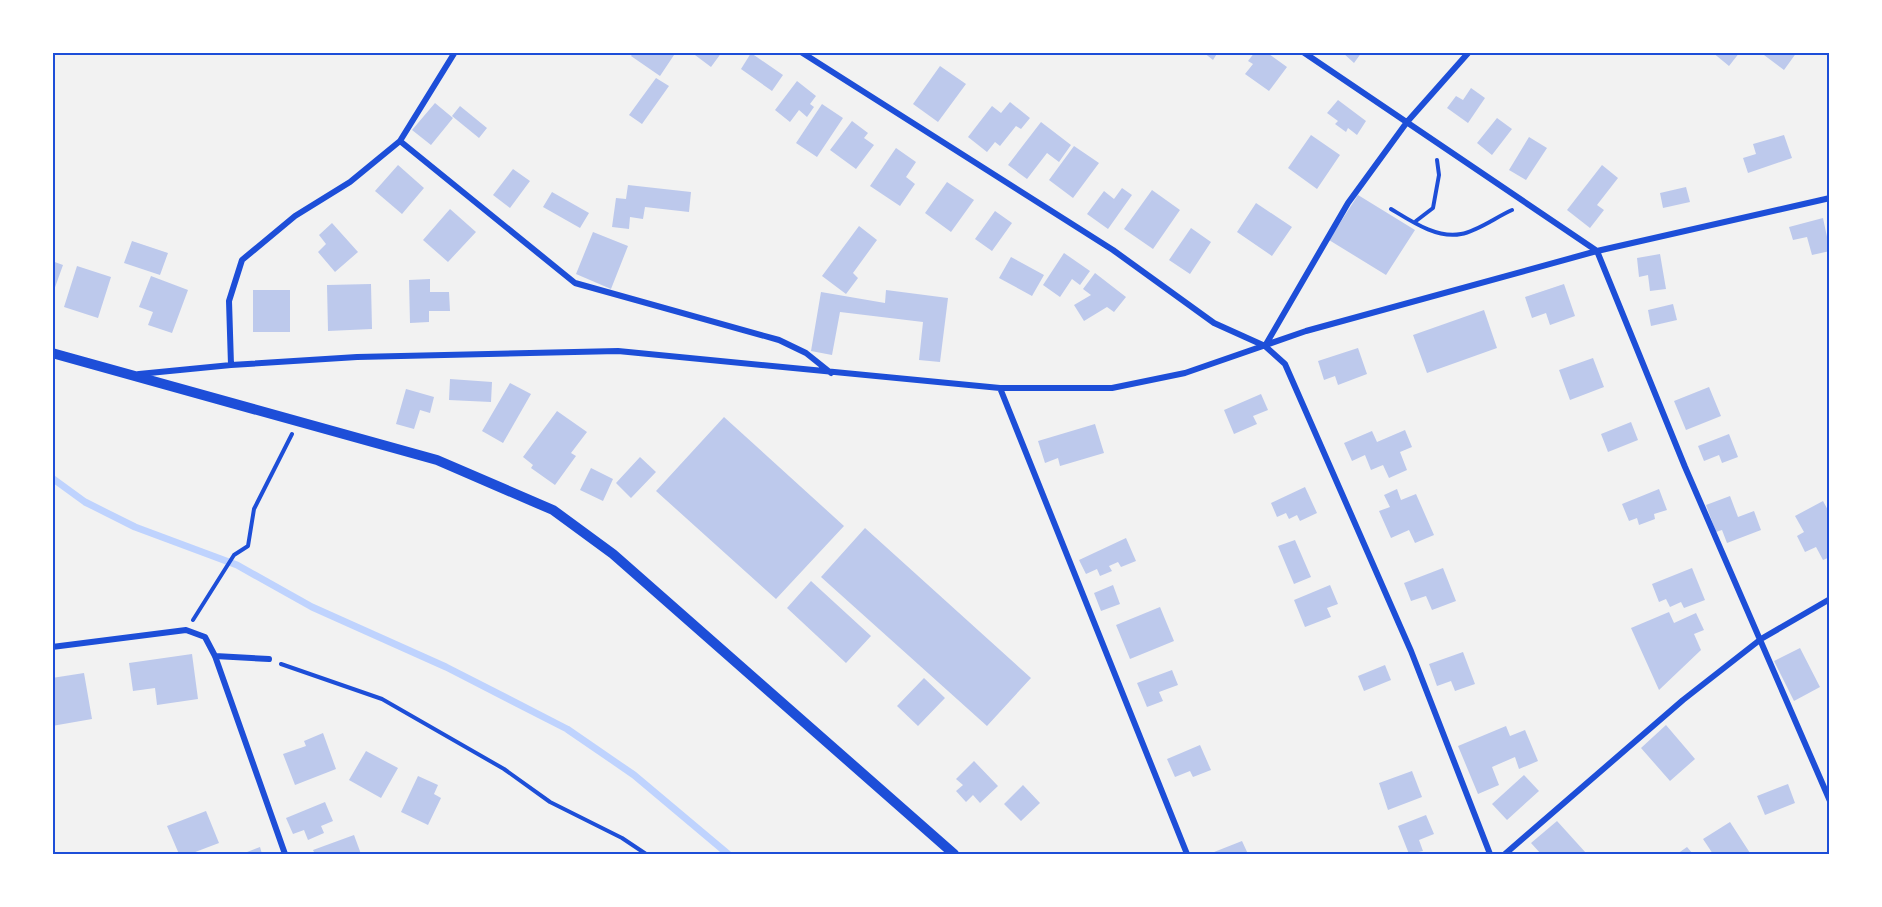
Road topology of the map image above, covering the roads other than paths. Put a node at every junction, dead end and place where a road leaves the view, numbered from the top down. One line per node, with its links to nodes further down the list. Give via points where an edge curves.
1 (454, 52): 6 (street)
2 (801, 52): 9 (street, via 1113,250 1214,323)
3 (1303, 52): 5 (street)
4 (1469, 52): 5 (street)
5 (1407, 122): 8 (street); 9 (street, via 1348,203)
6 (400, 141): 11 (street, via 350,182 295,216 242,260 229,301); 12 (street, via 575,283 779,340 806,353)
7 (1830, 198): 8 (street)
8 (1597, 251): 9 (street, via 1317,328); 16 (street, via 1684,467)
9 (1265, 346): 14 (street, via 1185,373 1112,388); 24 (street, via 1285,364 1411,651)
10 (52, 353): 13 (street)
11 (231, 364): 12 (street, via 618,351); 13 (street)
12 (831, 373): 14 (street)
13 (131, 375): 22 (street, via 437,460 553,510 621,560)
14 (1000, 388): 23 (street)
15 (1830, 599): 16 (street)
16 (1761, 639): 20 (street); 25 (street, via 1683,700)
17 (52, 647): 18 (street, via 186,630 204,637)
18 (214, 656): 19 (street); 21 (street)
19 (269, 659)
20 (1830, 801)
21 (285, 855)
22 (954, 855)
23 (1187, 855)
24 (1490, 855)
25 (1505, 855)

